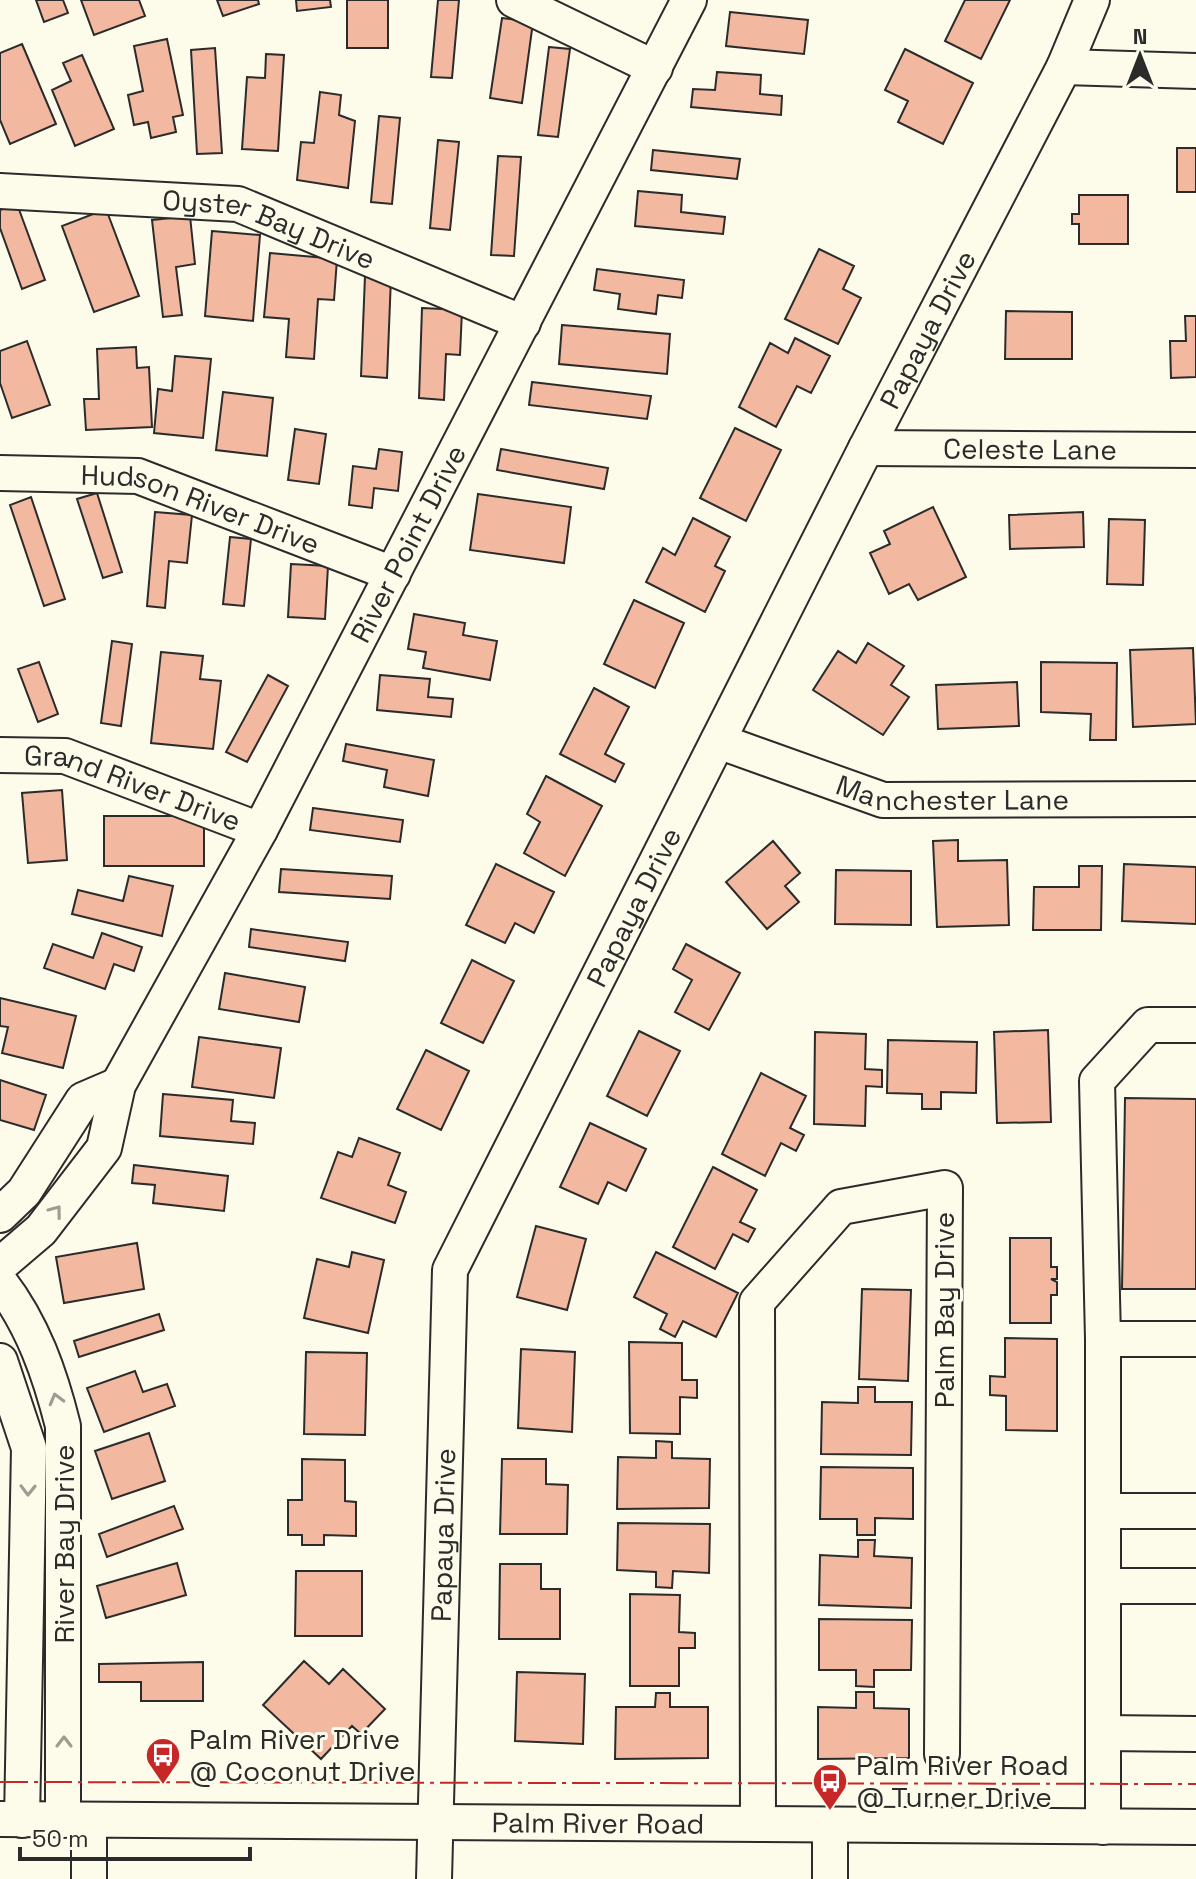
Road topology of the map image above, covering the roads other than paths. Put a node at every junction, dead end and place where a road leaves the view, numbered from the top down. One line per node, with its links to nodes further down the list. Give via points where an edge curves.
1 (514, 0): 5 (street)
2 (689, 0): 5 (street, River Point Drive)
3 (1092, 0): 4 (street, Papaya Drive)
4 (1064, 67): 6 (street); 9 (street, Papaya Drive)
5 (655, 68): 8 (street, River Point Drive)
6 (1196, 71)
7 (0, 191): 8 (street, Oyster Bay Drive, via 238,204)
8 (523, 323): 12 (street, River Point Drive)
9 (866, 448): 10 (street, Celeste Lane); 13 (street, Papaya Drive)
10 (1196, 450)
11 (0, 473): 12 (street, Hudson River Drive, via 138,476)
12 (393, 574): 16 (street, River Point Drive)
13 (718, 741): 15 (street, Manchester Lane, via 883,800); 37 (street, Papaya Drive, via 450,1270)
14 (0, 755): 16 (street, Grand River Drive, via 65,756)
15 (1196, 799)
16 (260, 830): 18 (street, River Point Drive)
17 (1196, 1025): 22 (street, via 1148,1025 1097,1081)
18 (118, 1085): 19 (street, via 83,1100 24,1192); 20 (street, River Point Drive, one-way to 18, via 41,1230 104,1148)
19 (0, 1215)
20 (0, 1265)
21 (0, 1282): 28 (street, River Bay Drive, one-way to 21, via 63,1426 31,1332)
22 (1103, 1339): 23 (street); 25 (street)
23 (1196, 1339)
24 (0, 1361): 27 (street, River Bay Drive, one-way to 27, via 29,1448)
25 (1103, 1511): 26 (street); 29 (street)
26 (1196, 1511)
27 (13, 1582): 28 (street); 34 (street, River Bay Drive)
28 (65, 1583): 35 (street, River Bay Drive, one-way to 28)
29 (1103, 1586): 30 (street); 31 (street)
30 (1196, 1586)
31 (1103, 1733): 32 (street); 39 (street)
32 (1196, 1734)
33 (942, 1754): 36 (street, Palm Bay Drive, via 945,1188 841,1207 757,1302)
34 (11, 1820): 35 (street, Palm River Road)
35 (76, 1820): 37 (street, Palm River Road); 41 (street, River Bay Drive)
36 (758, 1824): 37 (street, Palm River Road); 38 (street, Palm River Road)
37 (432, 1825): 42 (street, Papaya Drive)
38 (830, 1826): 39 (street, Palm River Road); 43 (street)
39 (1103, 1827): 40 (street, Palm River Road)
40 (1196, 1827)
41 (89, 1879)
42 (434, 1879)
43 (830, 1879)

